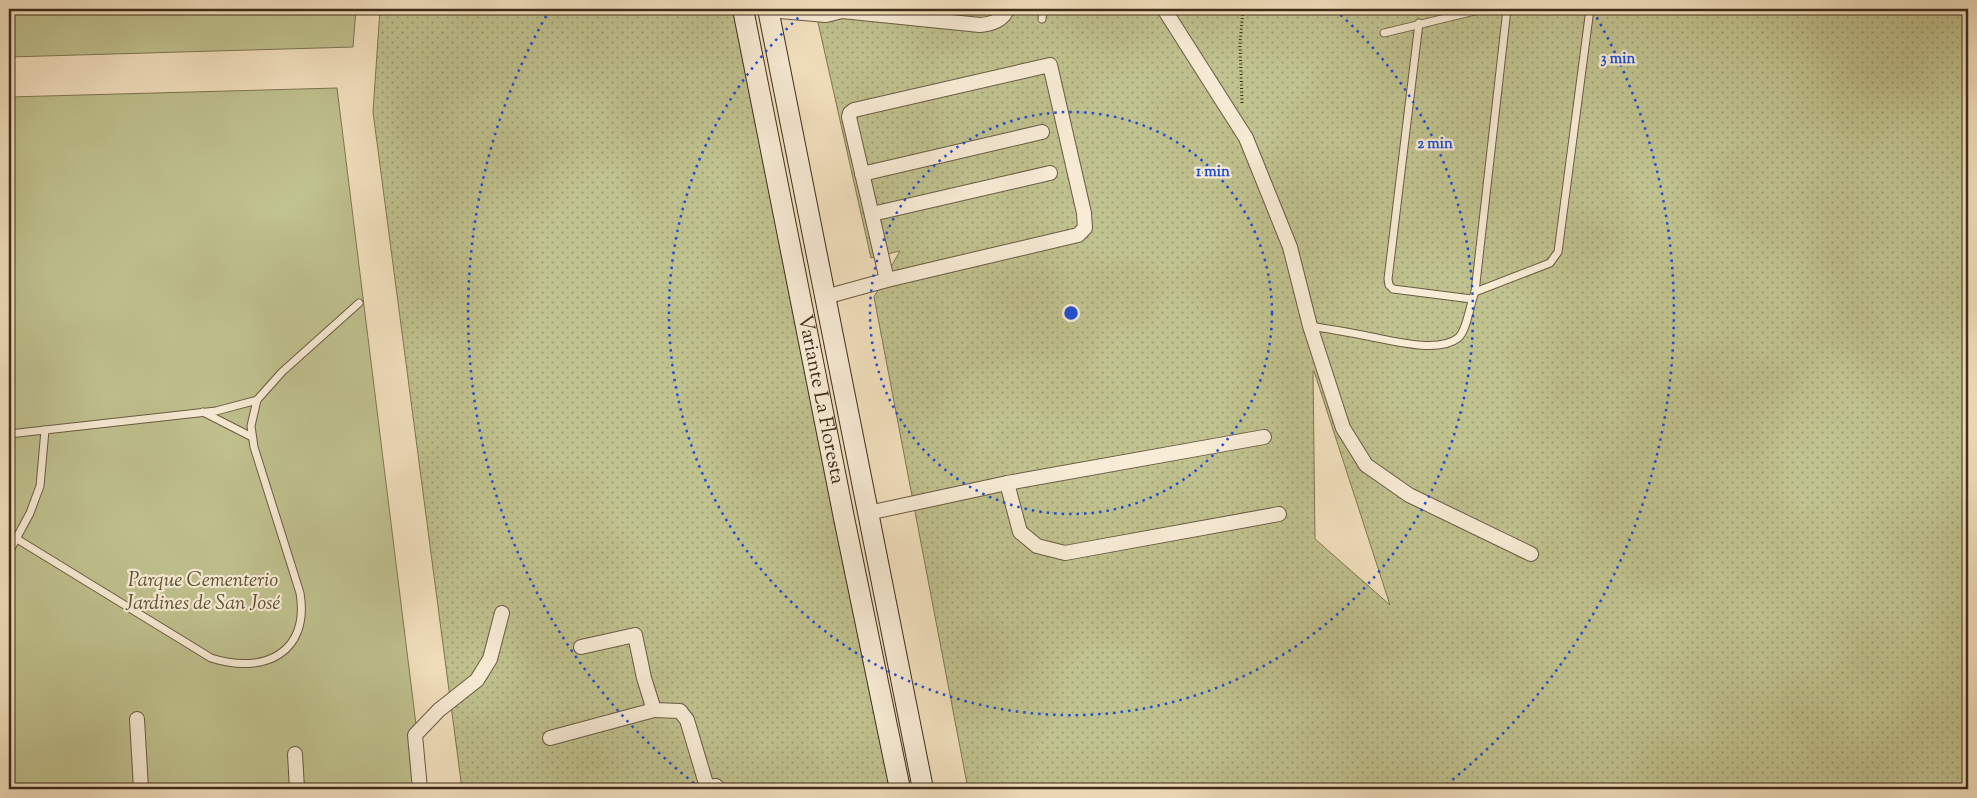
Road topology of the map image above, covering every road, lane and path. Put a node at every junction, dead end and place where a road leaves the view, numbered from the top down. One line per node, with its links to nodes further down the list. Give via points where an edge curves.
1 (743, 9): 23 (main road, Variante La Floresta)
2 (768, 9): 10 (street, via 826,15); 22 (main road, Variante La Floresta)
3 (1007, 9): 10 (street, via 994,22 980,25)
4 (1043, 9): 11 (lane)
5 (1164, 9): 24 (street, via 1246,138 1290,247)
6 (1243, 9): 14 (path, via 1240,44)
7 (1484, 9): 12 (lane)
8 (1507, 9): 20 (lane)
9 (1590, 9): 20 (lane, via 1558,252 1550,263)
10 (843, 10)
11 (1042, 19)
12 (1419, 23): 13 (lane); 20 (lane, via 1388,280 1393,289)
13 (1384, 33)
14 (1243, 107)
15 (1042, 132): 17 (street)
16 (1050, 173): 18 (street)
17 (862, 174): 18 (street); 19 (street, via 849,117 854,110 1050,65 1085,228 1078,235)
18 (872, 214): 19 (street)
19 (887, 280): 22 (street)
20 (1473, 296): 24 (lane, via 1462,332 1451,342 1412,345)
21 (359, 303): 25 (lane, via 282,372)
22 (827, 306): 23 (main road); 32 (main road, Variante La Floresta)
23 (804, 318): 47 (main road, Variante La Floresta)
24 (1310, 326): 36 (street, via 1343,428 1366,465 1409,495)
25 (257, 400): 26 (lane, via 228,409); 29 (lane, via 252,417)
26 (201, 411): 27 (lane, via 133,422); 29 (lane)
27 (45, 430): 28 (lane); 34 (lane, via 40,486)
28 (9, 434)
29 (252, 437): 34 (lane, via 302,606 297,635 286,650 276,656 245,664 212,658)
30 (1264, 437): 31 (street)
31 (1007, 483): 32 (street); 33 (street, via 1020,532 1037,546 1065,553)
32 (868, 514): 48 (main road, Variante La Floresta)
33 (1278, 514)
34 (17, 539): 35 (lane)
35 (9, 552)
36 (1531, 554)
37 (502, 613): 45 (street, via 490,659 477,680 415,735)
38 (581, 648): 39 (street, via 635,635)
39 (654, 710): 41 (street); 46 (street, via 680,711 687,720)
40 (137, 720): 43 (street)
41 (550, 738)
42 (295, 754): 44 (street)
43 (141, 789)
44 (297, 789)
45 (420, 789)
46 (707, 789)
47 (900, 789)
48 (923, 789)

